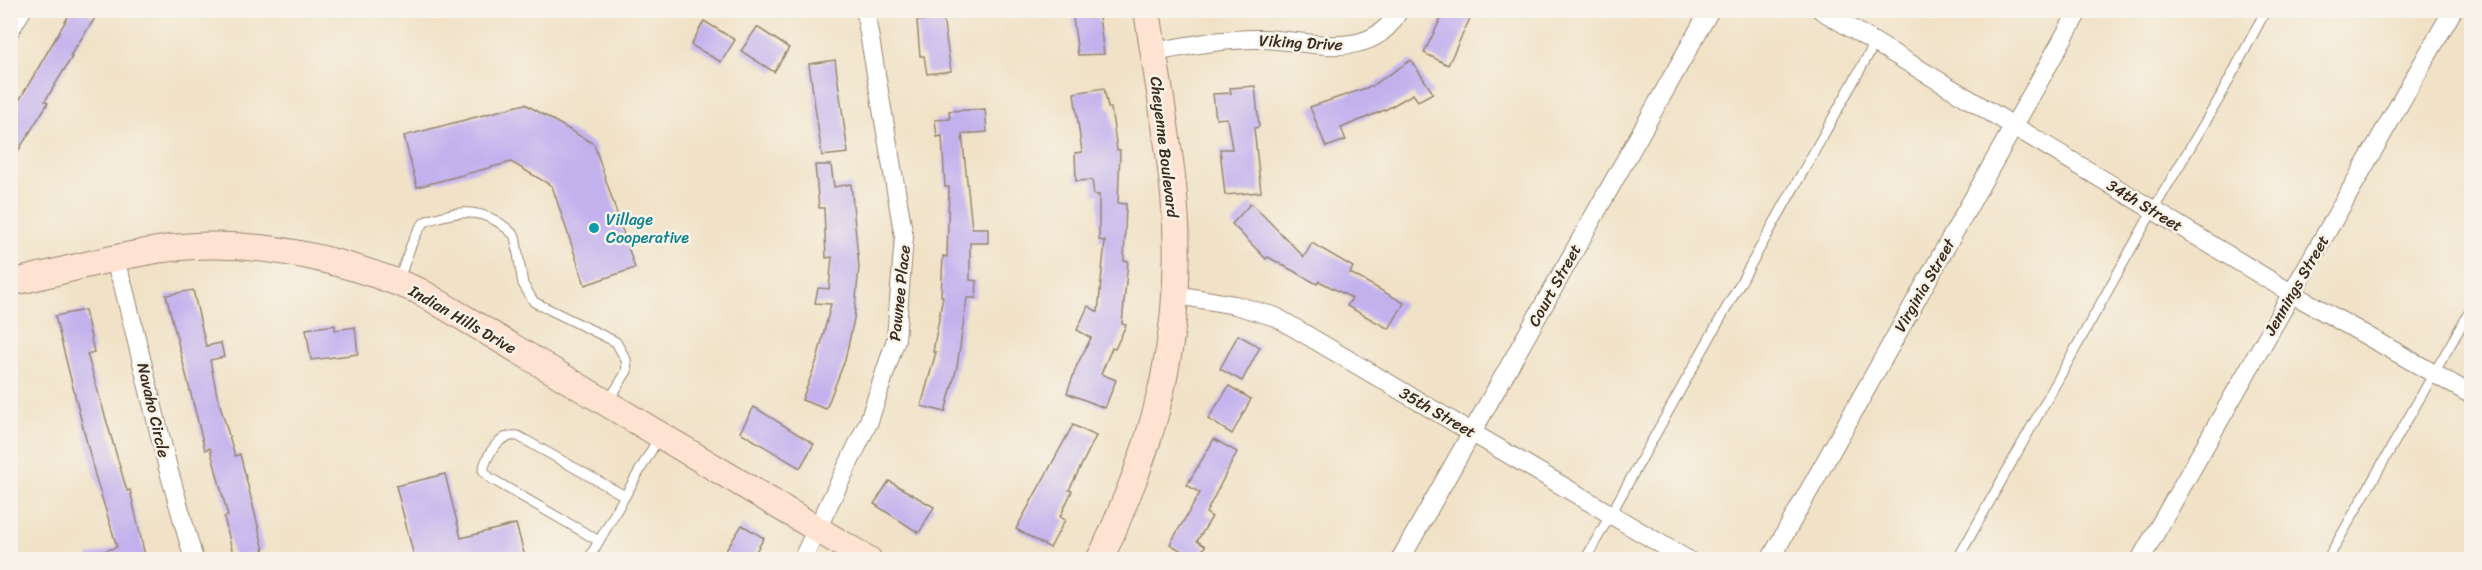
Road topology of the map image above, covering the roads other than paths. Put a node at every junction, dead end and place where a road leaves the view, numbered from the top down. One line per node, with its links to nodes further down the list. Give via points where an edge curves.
1 (22, 10): 10 (street)
2 (866, 10): 28 (street, Pawnee Place, via 904,237 896,339 869,421)
3 (1148, 10): 12 (main road, Cheyenne Boulevard)
4 (1399, 10): 12 (street, Viking Drive, via 1393,23 1373,39 1345,46 1261,38)
5 (1710, 10): 24 (street, Court Street)
6 (1821, 10): 11 (street, 34th Street)
7 (2079, 10): 13 (street, Virginia Street)
8 (2266, 10): 14 (lane)
9 (2453, 10): 18 (street, Jennings Street)
10 (10, 30)
11 (1875, 43): 13 (street, 34th Street); 27 (lane)
12 (1153, 52): 19 (main road, Cheyenne Boulevard, via 1174,195)
13 (2013, 128): 14 (street, 34th Street); 38 (street, Virginia Street)
14 (2153, 210): 18 (street, 34th Street); 39 (lane)
15 (114, 260): 16 (main road, Indian Hills Drive, via 158,250 257,248 302,254); 17 (main road, Indian Hills Drive); 30 (street, Navaho Circle)
16 (398, 283): 23 (main road, Indian Hills Drive, via 419,291); 23 (lane, via 418,232 426,222 462,211 501,224 515,236 523,284 534,302 616,342 627,371)
17 (10, 284)
18 (2291, 293): 21 (street, 34th Street); 40 (street, Jennings Street)
19 (1177, 295): 24 (street, 35th Street, via 1235,304 1276,317); 34 (main road, Cheyenne Boulevard, via 1157,415 1138,471)
20 (2472, 307): 21 (lane)
21 (2434, 372): 22 (street, 34th Street); 41 (lane)
22 (2472, 395)
23 (607, 404): 25 (main road, Indian Hills Drive)
24 (1472, 431): 27 (street, 35th Street); 35 (street, Court Street)
25 (660, 436): 26 (lane); 28 (main road, Indian Hills Drive)
26 (625, 496): 29 (lane); 29 (lane, via 526,439 510,435 500,440 485,465 486,475)
27 (1611, 514): 36 (lane); 37 (street, 35th Street)
28 (817, 530): 32 (street, Pawnee Place); 33 (main road, Indian Hills Drive)
29 (599, 541): 31 (lane)
30 (194, 560)
31 (588, 560)
32 (802, 560)
33 (869, 560)
34 (1099, 560)
35 (1400, 560)
36 (1585, 560)
37 (1688, 560)
38 (1770, 560)
39 (1957, 560)
40 (2140, 560)
41 (2327, 560)

